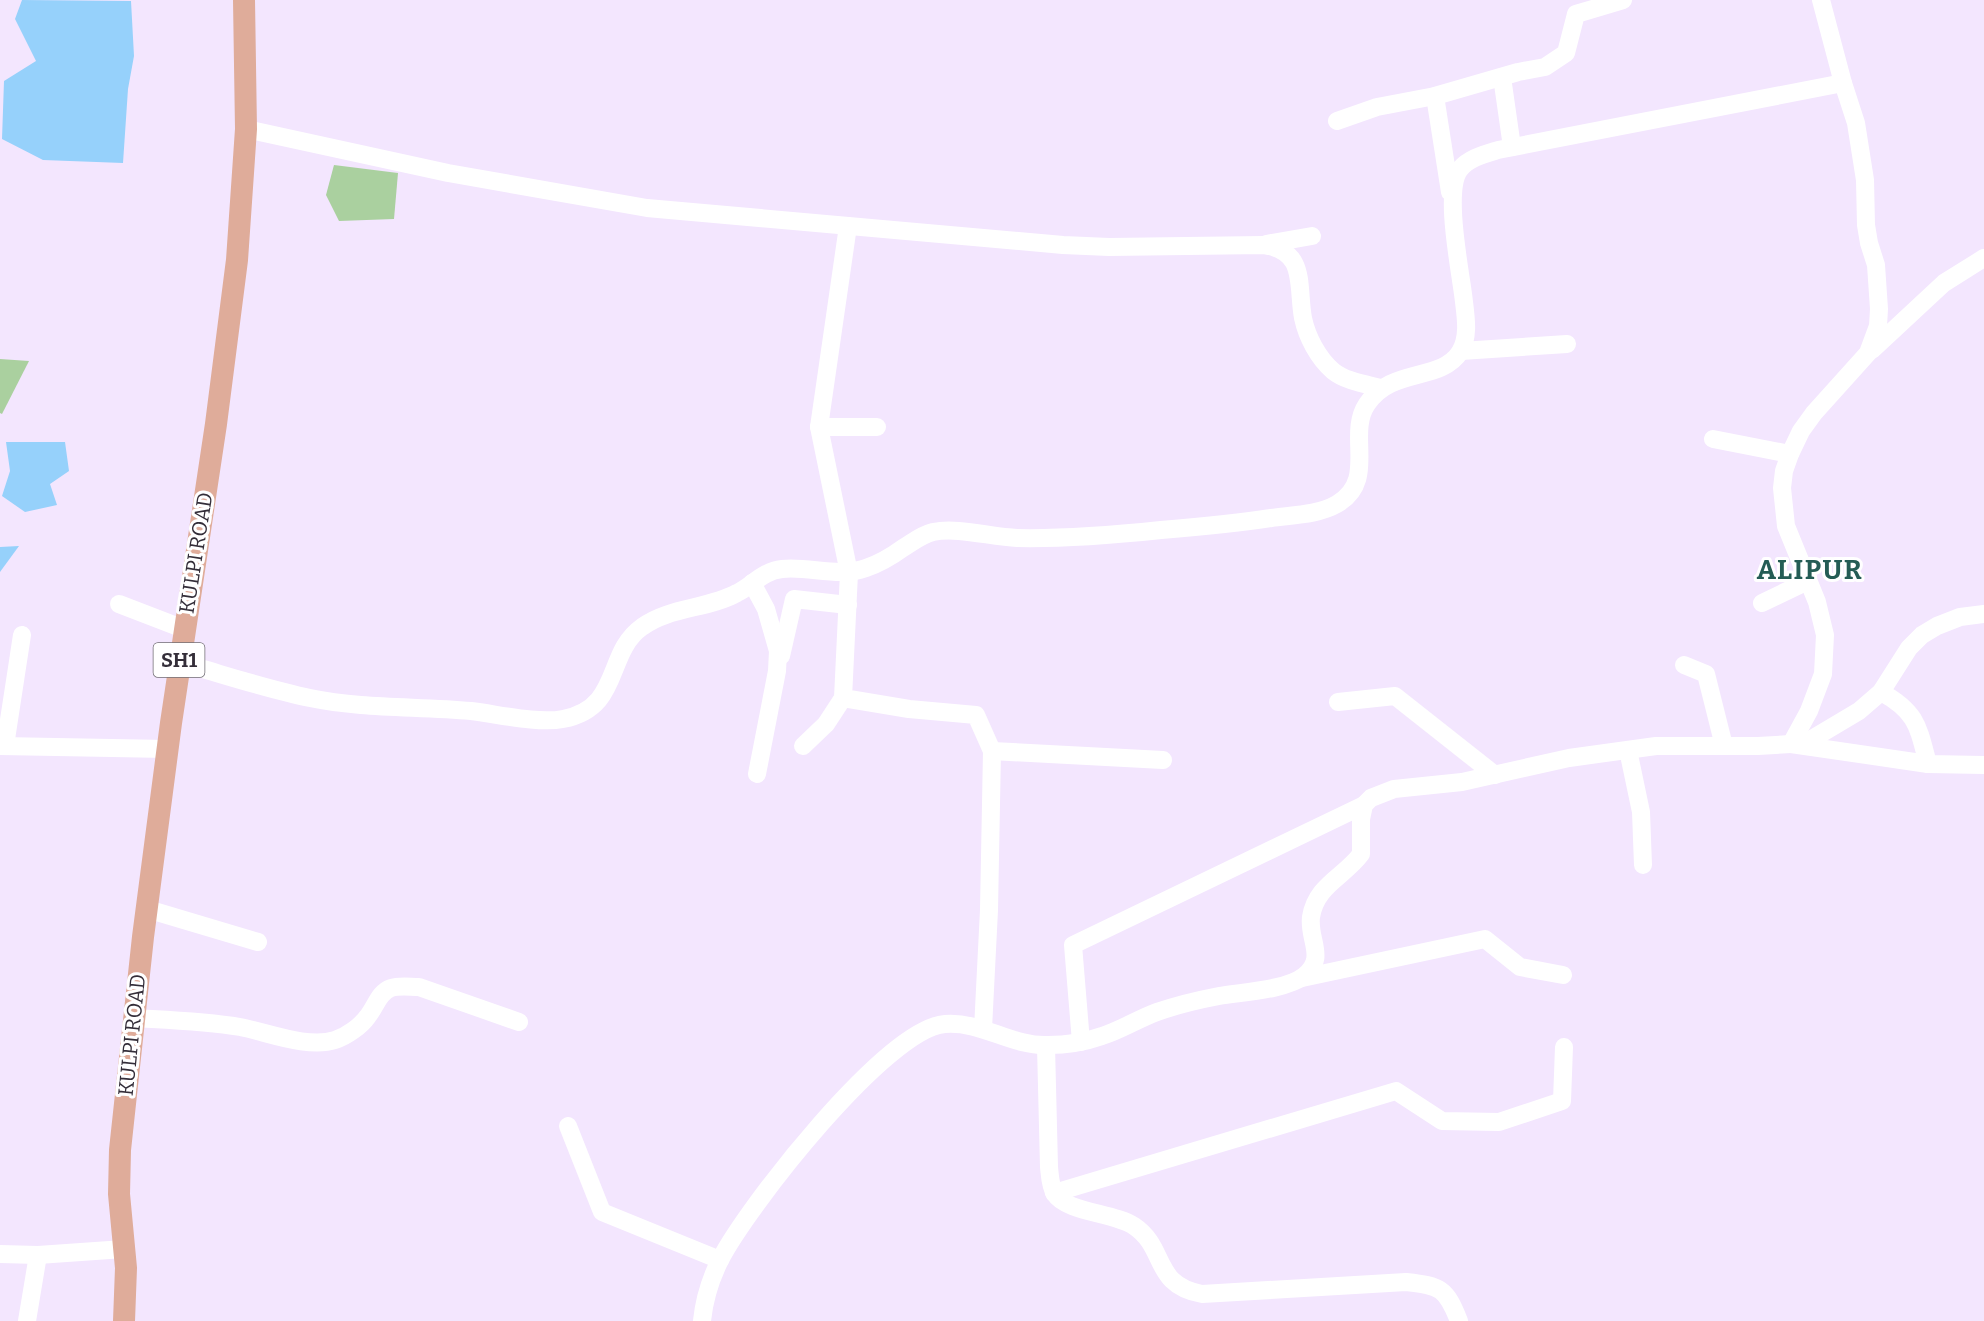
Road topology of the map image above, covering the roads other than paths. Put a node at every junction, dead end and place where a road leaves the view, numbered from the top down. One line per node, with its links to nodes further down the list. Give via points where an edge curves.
1 (244, 0): 8 (main road, KULPI ROAD / SH1)
2 (1623, 0): 4 (street, via 1576,14 1566,53 1545,67)
3 (1821, 0): 5 (street)
4 (1502, 77): 6 (street); 9 (street)
5 (1843, 83): 9 (street); 17 (street, via 1862,152 1866,225 1879,286 1878,326)
6 (1435, 96): 7 (street, via 1377,107); 10 (street)
7 (1337, 121)
8 (246, 129): 11 (street, via 448,173 647,208); 30 (main road, KULPI ROAD / SH1, via 236,270)
9 (1512, 147): 10 (street, via 1477,157 1461,168 1454,182)
10 (1452, 203): 16 (street, via 1467,328)
11 (848, 226): 13 (street, via 1109,247); 19 (street)
12 (1312, 236): 13 (street)
13 (1264, 245): 18 (street, via 1277,247 1293,261 1307,334 1323,361 1351,380)
14 (1984, 258): 17 (street, via 1944,283)
15 (1566, 344): 16 (street)
16 (1461, 351): 18 (street, via 1447,365)
17 (1868, 353): 22 (street, via 1814,413)
18 (1381, 388): 23 (street, via 1361,414 1357,481 1337,504 1315,512 1082,537 1014,538 933,532 868,568)
19 (819, 427): 20 (street); 23 (street)
20 (877, 428)
21 (1713, 439): 22 (street)
22 (1790, 454): 24 (street, via 1782,488 1786,526)
23 (849, 573): 25 (street, via 779,569); 28 (street)
24 (1808, 581): 26 (street); 38 (street, via 1825,635 1823,674)
25 (752, 583): 32 (street, via 738,593 645,624 631,636 606,691 593,706 562,720 349,704 310,698); 34 (street, via 773,629)
26 (1762, 603)
27 (119, 604): 30 (street)
28 (848, 605): 34 (street, via 794,599); 36 (street)
29 (1984, 614): 35 (street, via 1960,616 1922,635)
30 (184, 629): 32 (main road, KULPI ROAD / SH1)
31 (22, 635): 39 (street)
32 (179, 662): 42 (main road, KULPI ROAD / SH1)
33 (1684, 665): 41 (street, via 1706,674)
34 (777, 671): 48 (street)
35 (1881, 692): 38 (street, via 1859,711 1812,739); 46 (street, via 1900,703 1917,724)
36 (843, 698): 40 (street, via 826,724); 44 (street, via 976,715)
37 (1338, 702): 49 (street, via 1395,696)
38 (1791, 744): 41 (street); 46 (street)
39 (3, 746): 42 (street)
40 (803, 746)
41 (1724, 746): 43 (street)
42 (168, 749): 52 (main road, KULPI ROAD / SH1)
43 (1628, 750): 49 (street, via 1569,758); 51 (street, via 1641,812)
44 (992, 751): 45 (street); 58 (street)
45 (1163, 760)
46 (1928, 764): 47 (street)
47 (1984, 765)
48 (757, 774)
49 (1495, 775): 50 (street, via 1394,789)
50 (1364, 805): 55 (street, via 1361,854 1323,888 1311,915 1316,957); 59 (street, via 1073,945)
51 (1643, 865)
52 (147, 909): 53 (street); 56 (main road, KULPI ROAD / SH1)
53 (258, 942)
54 (1563, 975): 55 (street, via 1520,967 1485,939)
55 (1302, 978): 59 (street, via 1156,1012)
56 (134, 1018): 57 (street, via 240,1027 284,1039 332,1041 362,1023 390,988 404,986 419,987); 64 (main road, KULPI ROAD / SH1, via 120,1150)
57 (519, 1022)
58 (982, 1029): 60 (street); 67 (street, via 944,1023 897,1048 803,1143)
59 (1081, 1042): 60 (street)
60 (1046, 1046): 63 (street, via 1050,1175)
61 (1564, 1047): 63 (street, via 1562,1101 1499,1122 1442,1121 1395,1091)
62 (568, 1126): 67 (street, via 602,1212)
63 (1054, 1193): 71 (street, via 1070,1205 1136,1227 1146,1237 1168,1277 1189,1292 1230,1294 1406,1282 1441,1290 1449,1297)
64 (124, 1249): 66 (street); 69 (main road, KULPI ROAD / SH1)
65 (0, 1254): 66 (street)
66 (38, 1255): 68 (street)
67 (720, 1260): 70 (street)
68 (27, 1321)
69 (124, 1321)
70 (702, 1321)
71 (1459, 1321)

